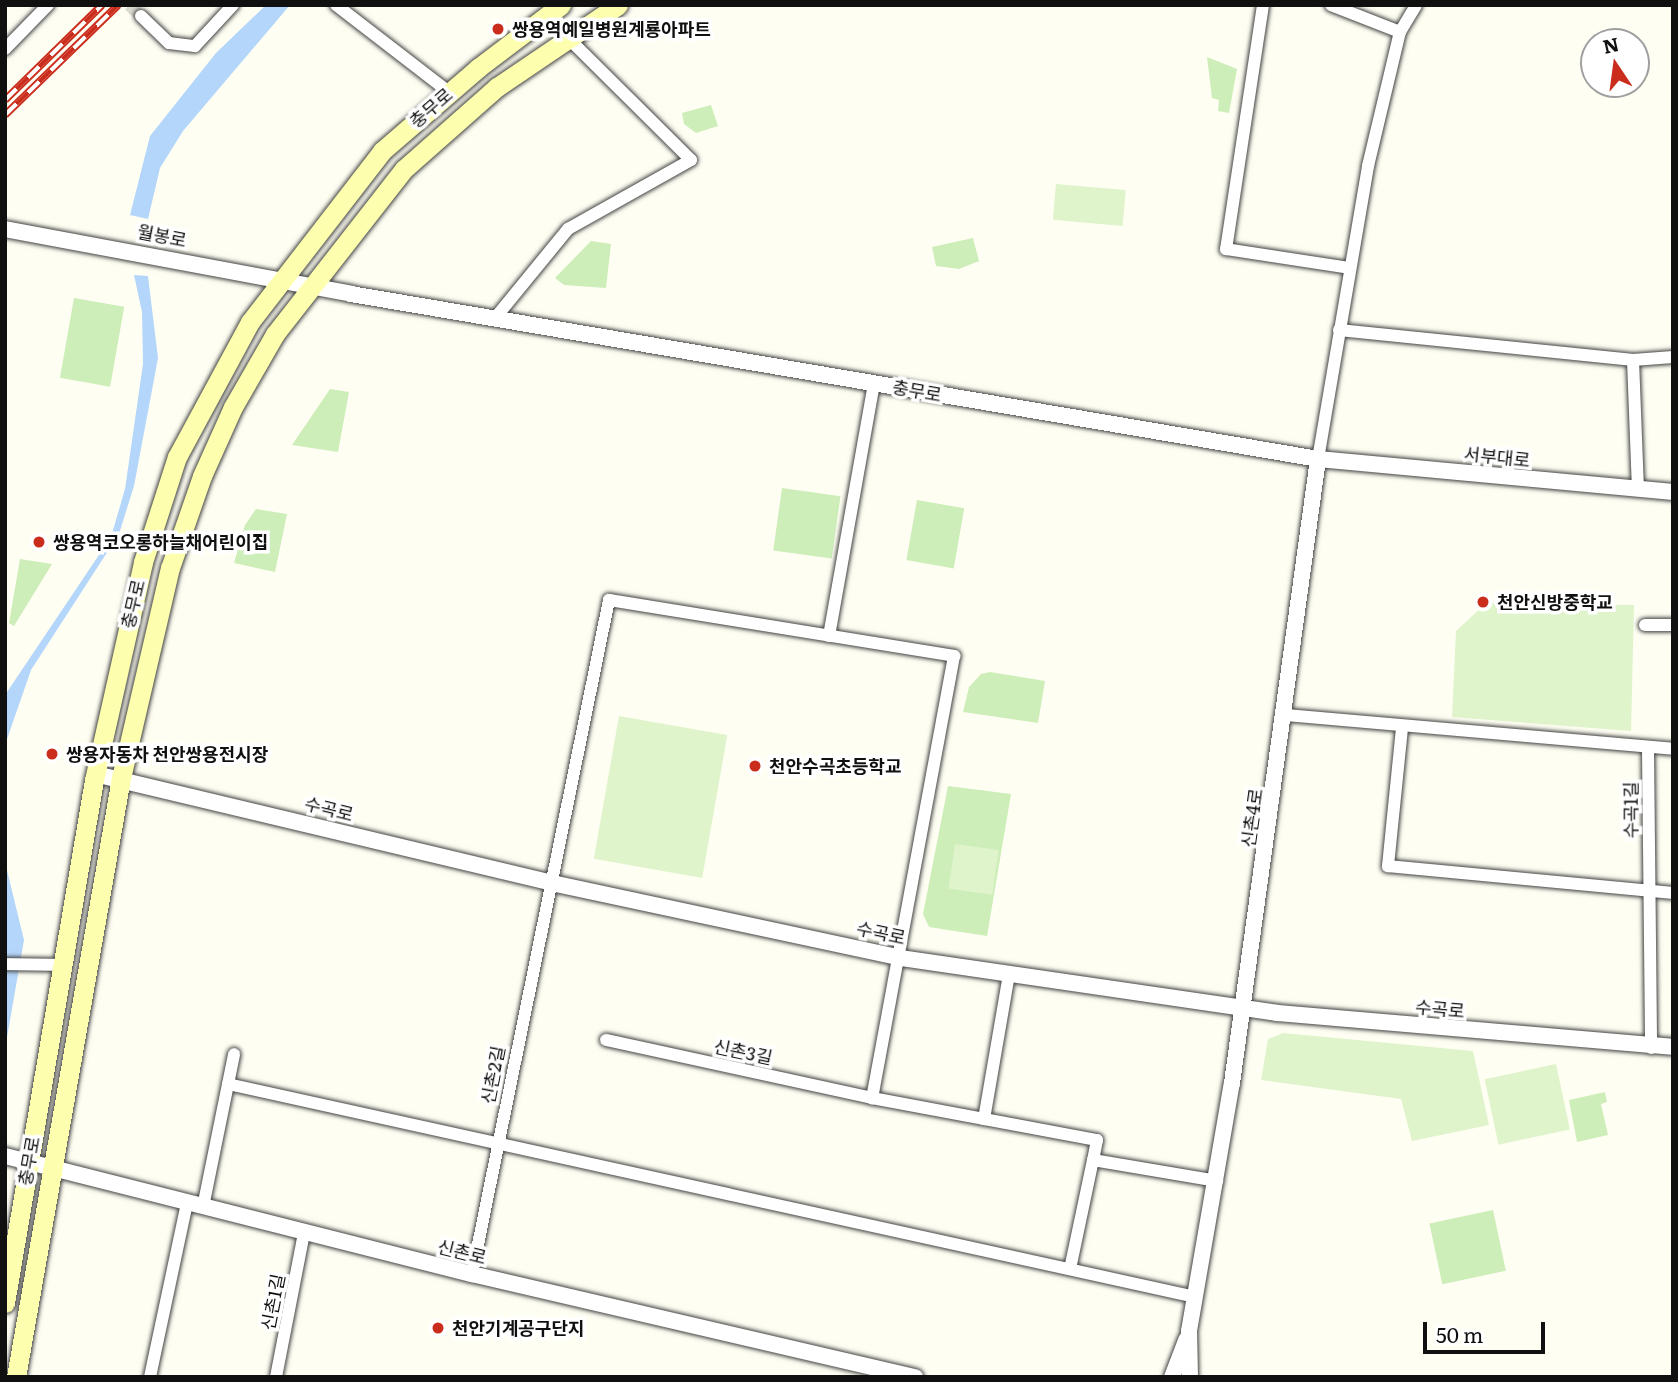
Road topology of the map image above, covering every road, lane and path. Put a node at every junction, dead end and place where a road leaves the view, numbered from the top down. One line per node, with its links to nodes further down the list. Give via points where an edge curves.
1 (48, 5): 12 (street)
2 (233, 5): 9 (street, via 195,46 169,43)
3 (337, 5): 13 (street)
4 (561, 5): 13 (main road, 충무로)
5 (618, 5): 11 (main road, 충무로)
6 (1263, 5): 15 (street, via 1226,248)
7 (1331, 5): 10 (street)
8 (1416, 5): 10 (street)
9 (141, 16)
10 (1400, 32): 15 (street)
11 (567, 37): 17 (main road, 충무로, via 497,87 404,169); 18 (street, via 691,160 568,229)
12 (5, 49)
13 (449, 92): 16 (main road, 충무로, via 382,151)
14 (7, 227): 16 (street, 월봉로)
15 (1350, 268): 19 (street)
16 (284, 279): 17 (street, 월봉로); 33 (main road, 충무로, via 250,322 177,457 143,562)
17 (310, 284): 18 (street, 충무로); 34 (main road, 충무로, via 233,407 202,476 170,568)
18 (496, 317): 22 (street, 충무로)
19 (1339, 330): 21 (street); 23 (street)
20 (1673, 357): 21 (street)
21 (1633, 360): 24 (street)
22 (874, 384): 23 (street, 충무로); 28 (street)
23 (1318, 459): 24 (street, 서부대로); 29 (street, 신촌4로)
24 (1638, 490): 25 (street, 서부대로)
25 (1673, 492)
26 (1645, 625): 27 (street)
27 (1673, 625)
28 (829, 636): 35 (street, 신촌2길, via 609,600); 38 (street, via 954,656)
29 (1286, 715): 30 (street); 42 (street, 신촌4로)
30 (1402, 728): 32 (street); 37 (street, via 1388,866)
31 (1673, 749): 32 (street)
32 (1648, 750): 37 (street, 수곡1길)
33 (95, 774): 34 (street, 수곡로); 40 (main road, 충무로)
34 (121, 778): 35 (street, 수곡로); 54 (main road, 충무로)
35 (552, 883): 38 (street, 수곡로); 50 (street, 신촌2길)
36 (1673, 893): 37 (street)
37 (1649, 894): 45 (street, 수곡1길)
38 (901, 958): 41 (street, 수곡로); 48 (street)
39 (5, 964): 40 (street)
40 (63, 965): 53 (main road, 충무로)
41 (1009, 974): 42 (street, 수곡로); 49 (street)
42 (1244, 1006): 45 (street, 수곡로, via 1277,1013); 55 (street, 신촌4로)
43 (606, 1040): 48 (street, 신촌3길)
44 (1673, 1047): 45 (street, 수곡로)
45 (1651, 1048)
46 (234, 1054): 47 (street)
47 (228, 1084): 50 (street); 56 (street)
48 (872, 1098): 49 (street)
49 (984, 1119): 52 (street, via 1097,1140)
50 (498, 1140): 58 (street); 59 (street, 신촌2길)
51 (5, 1156): 53 (street, 신촌로)
52 (1093, 1160): 55 (street); 58 (street)
53 (29, 1161): 54 (street, 신촌로); 61 (main road, 충무로)
54 (53, 1168): 56 (street, 신촌로); 64 (main road, 충무로)
55 (1217, 1181): 60 (street, 신촌4로)
56 (195, 1205): 57 (street, 신촌로); 65 (street)
57 (304, 1233): 59 (street, 신촌로); 66 (street, 신촌1길)
58 (1070, 1269): 60 (street)
59 (472, 1274): 63 (street, 신촌로)
60 (1195, 1297): 62 (street, 신촌4로)
61 (5, 1303)
62 (1189, 1331): 68 (street); 69 (street, 신촌4로)
63 (865, 1371): 67 (street, 신촌로)
64 (16, 1377)
65 (150, 1377)
66 (276, 1377)
67 (915, 1377)
68 (1172, 1377)
69 (1190, 1377)

